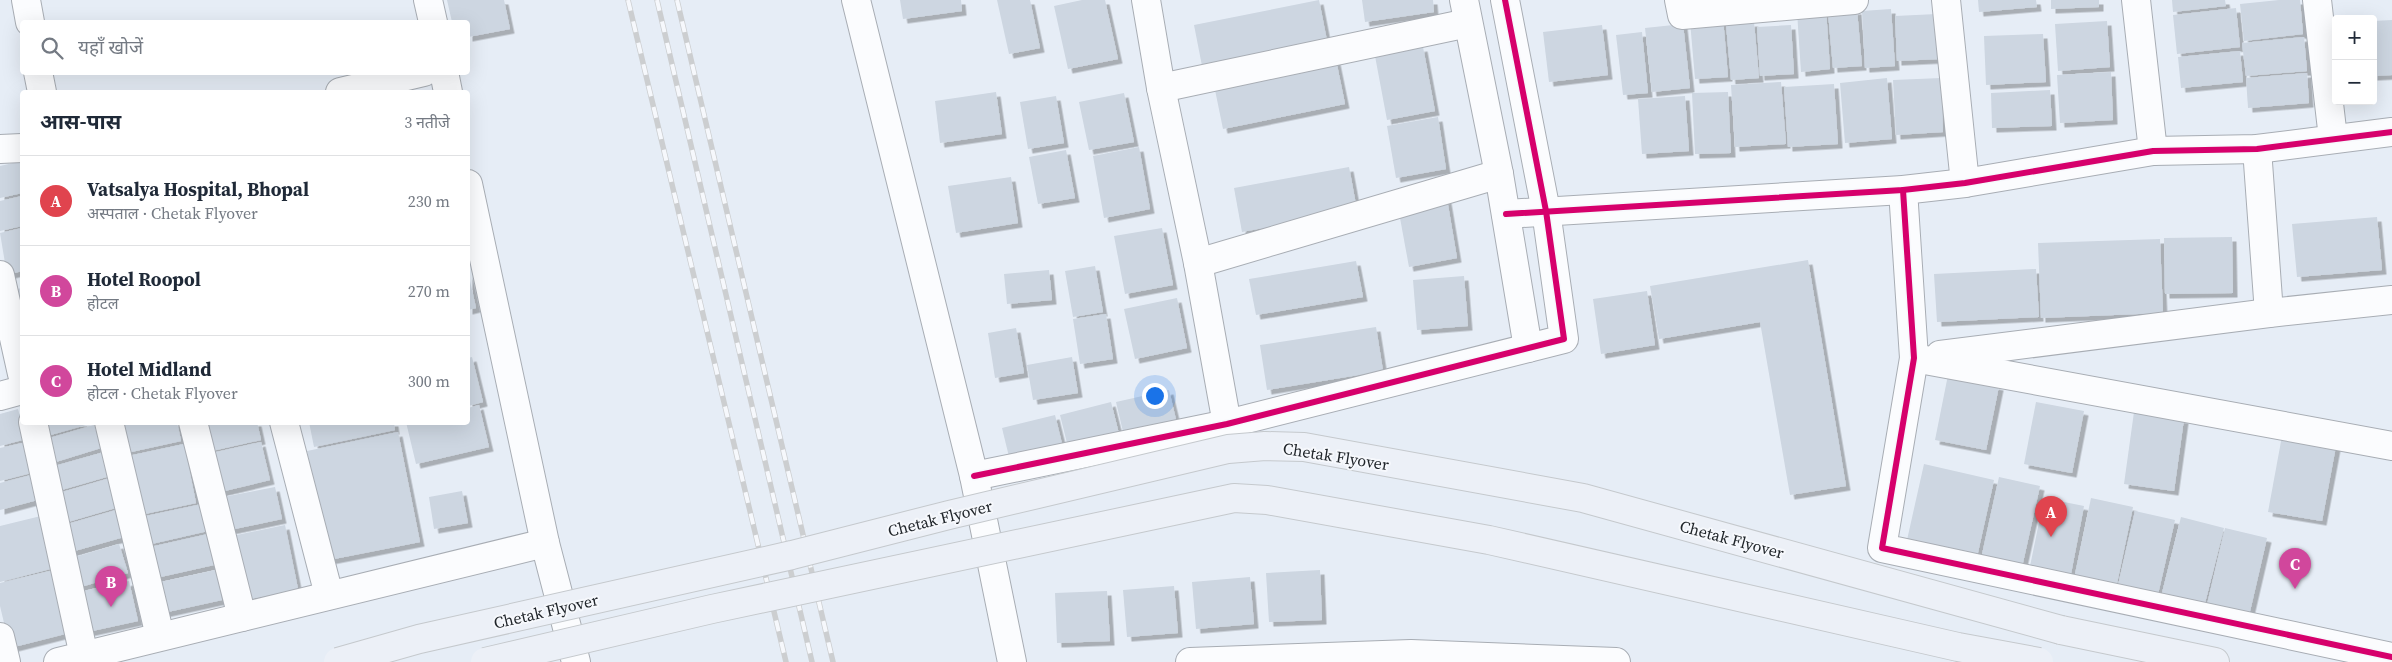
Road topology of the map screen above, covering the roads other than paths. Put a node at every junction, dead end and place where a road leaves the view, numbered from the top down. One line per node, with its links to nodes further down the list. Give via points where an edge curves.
1 (26, 0): 12 (street)
2 (428, 0): 13 (street)
3 (856, 0): 48 (street)
4 (1146, 0): 17 (street)
5 (1506, 0): 31 (street)
6 (1679, 0): 7 (street, via 1682,15)
7 (1854, 0)
8 (1946, 0): 28 (street)
9 (2136, 0): 26 (street)
10 (2318, 0): 22 (street)
11 (1466, 11): 17 (street); 27 (street)
12 (30, 20)
13 (433, 20)
14 (39, 75): 18 (street)
15 (411, 75): 19 (street)
16 (445, 75): 20 (street)
17 (1161, 88): 33 (street)
18 (42, 90)
19 (348, 90)
20 (448, 90)
21 (2392, 132): 22 (street)
22 (2333, 138): 25 (street)
23 (20, 148): 24 (street)
24 (0, 149)
25 (2257, 149): 26 (street); 36 (street)
26 (2153, 151): 28 (street)
27 (1498, 174): 32 (street); 33 (street)
28 (1965, 182): 29 (street)
29 (1903, 190): 31 (street); 38 (street)
30 (470, 193): 49 (street)
31 (1546, 211): 32 (street); 37 (street, via 1564,338)
32 (1506, 214): 37 (street)
33 (1198, 263): 42 (street)
34 (0, 275): 39 (street)
35 (2392, 300): 36 (street)
36 (2269, 313): 38 (street)
37 (1528, 348): 42 (street)
38 (1914, 358): 47 (street); 55 (street, via 1882,548)
39 (20, 365)
40 (20, 391): 41 (street)
41 (0, 396)
42 (1227, 424): 48 (street)
43 (34, 425): 54 (street)
44 (110, 425): 52 (street)
45 (194, 425): 51 (street)
46 (285, 425): 50 (street)
47 (2392, 446)
48 (974, 476): 61 (street)
49 (545, 543): 50 (street); 60 (street)
50 (328, 595): 51 (street)
51 (242, 617): 52 (street)
52 (160, 636): 54 (street)
53 (0, 637): 56 (street)
54 (84, 656): 57 (street)
55 (2392, 657)
56 (6, 662)
57 (58, 662)
58 (338, 662): 65 (main road, Chetak Flyover, bridge, via 419,639 792,555 1228,449 1265,446 1304,447 1583,498 2061,630)
59 (485, 662): 64 (main road, bridge, via 721,607 1234,498 1267,500 1489,540 1958,647)
60 (576, 662)
61 (1012, 662)
62 (1190, 662): 63 (street, via 1411,654)
63 (1605, 662)
64 (2038, 662)
65 (2215, 662)

